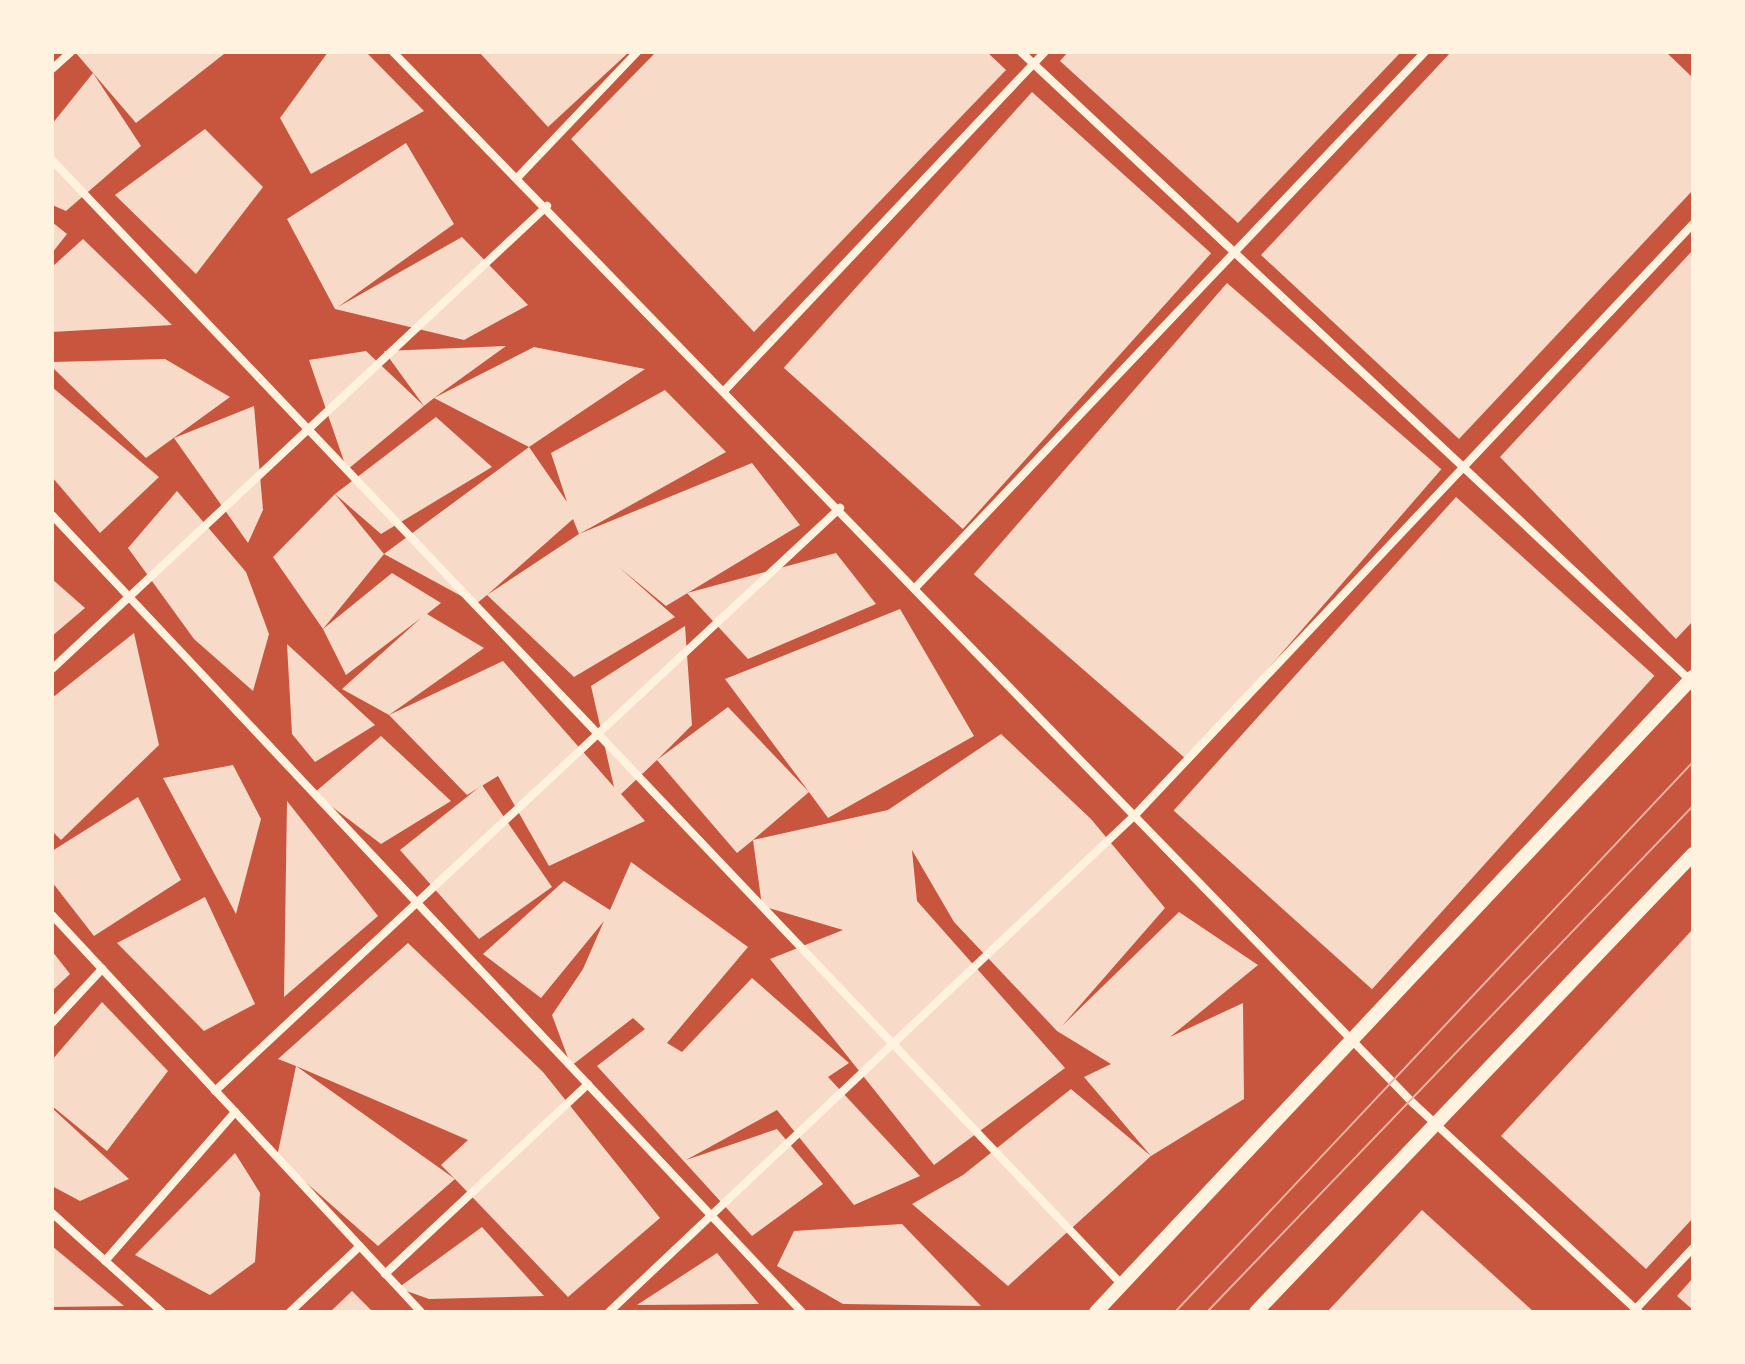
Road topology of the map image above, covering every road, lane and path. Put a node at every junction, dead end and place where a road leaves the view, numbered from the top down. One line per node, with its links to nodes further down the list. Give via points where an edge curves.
1 (71, 52): 8 (street)
2 (393, 52): 10 (street)
3 (637, 52): 10 (street)
4 (1021, 52): 7 (street)
5 (1045, 52): 7 (street)
6 (1425, 52): 13 (street)
7 (1034, 64): 13 (street); 14 (street)
8 (52, 69)
9 (52, 160): 15 (street)
10 (518, 177): 11 (street)
11 (547, 206): 14 (street); 15 (street)
12 (1693, 224): 16 (street)
13 (1235, 252): 16 (street); 19 (street)
14 (725, 390): 17 (street)
15 (309, 429): 20 (street); 23 (street)
16 (1463, 467): 22 (street); 24 (street)
17 (840, 508): 19 (street); 23 (street)
18 (52, 515): 20 (street)
19 (916, 587): 24 (street)
20 (129, 597): 21 (street); 26 (street)
21 (52, 669)
22 (1691, 679): 30 (street)
23 (599, 734): 26 (street); 31 (street)
24 (1136, 814): 30 (street); 31 (street)
25 (1693, 854): 35 (street)
26 (417, 903): 32 (street); 33 (street)
27 (52, 915): 28 (street)
28 (102, 969): 29 (street); 33 (street)
29 (52, 1023)
30 (1355, 1040): 35 (street, via 1413,1103); 42 (street)
31 (893, 1043): 37 (street); 42 (street)
32 (588, 1084): 37 (street); 41 (street)
33 (215, 1091): 34 (street)
34 (235, 1112): 38 (street); 40 (street)
35 (1439, 1123): 43 (street); 50 (street)
36 (52, 1213): 40 (street)
37 (711, 1215): 47 (street); 48 (street)
38 (360, 1246): 41 (street); 45 (street)
39 (1693, 1248): 43 (street)
40 (105, 1261): 44 (street)
41 (385, 1274): 46 (street)
42 (1123, 1286): 49 (street)
43 (1636, 1311)
44 (162, 1312)
45 (290, 1312)
46 (421, 1312)
47 (609, 1312)
48 (802, 1312)
49 (1096, 1312)
50 (1256, 1312)

